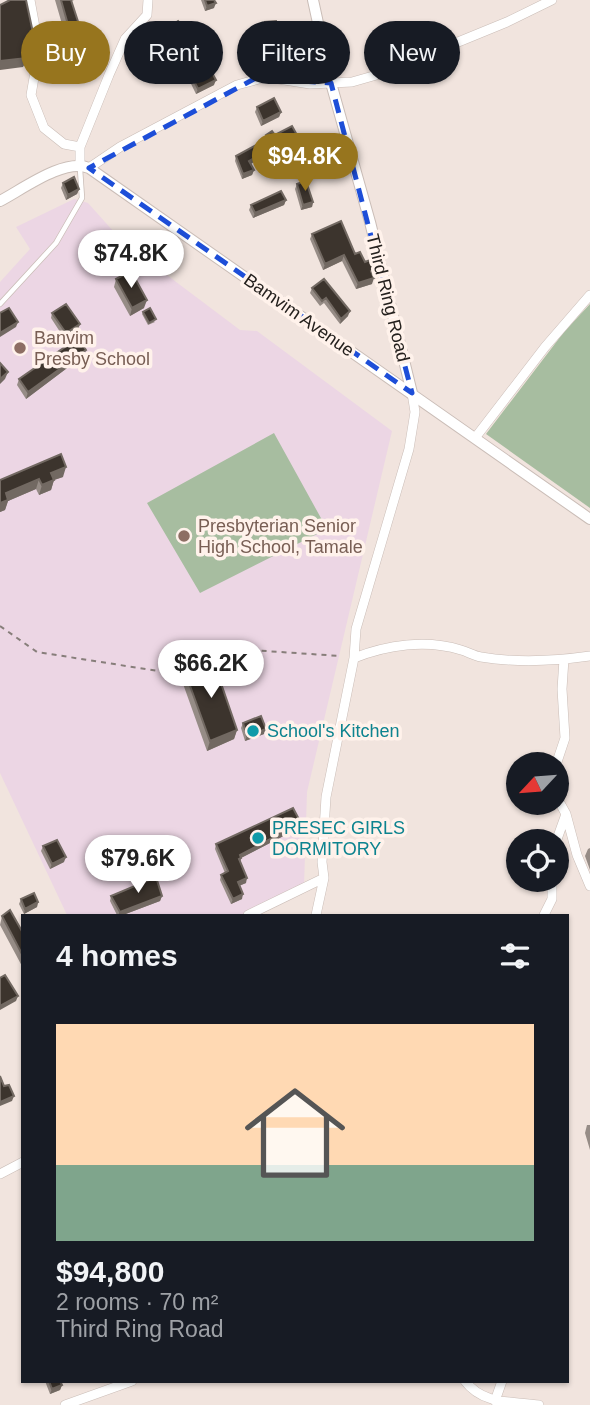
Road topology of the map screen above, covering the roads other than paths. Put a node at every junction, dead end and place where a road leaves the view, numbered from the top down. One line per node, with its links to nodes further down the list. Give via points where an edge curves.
1 (30, 0): 9 (street, via 39,49 31,95 44,128 64,144)
2 (148, 0): 9 (street, via 147,15 125,39)
3 (313, 0): 5 (street, Third Ring Road)
4 (552, 0): 6 (street, via 395,69)
5 (318, 21)
6 (350, 82)
7 (240, 84): 10 (street)
8 (331, 84): 14 (street, Third Ring Road)
9 (80, 147): 10 (street)
10 (84, 166): 11 (street, via 65,167); 13 (lane, via 82,198 56,243); 14 (street, Bamvim Avenue)
11 (0, 201)
12 (590, 295): 15 (street)
13 (0, 304)
14 (412, 393): 15 (street, Bamvim Avenue); 18 (street, via 415,412 410,449 356,629)
15 (475, 438): 16 (street, Bamvim Avenue)
16 (590, 519)
17 (590, 656): 19 (street)
18 (354, 658): 19 (street, via 378,649 426,645 480,657); 22 (street, via 326,797)
19 (564, 659): 20 (street, via 565,738)
20 (560, 752)
21 (567, 816): 23 (street)
22 (324, 878): 25 (street); 26 (street)
23 (590, 886)
24 (552, 892): 27 (street)
25 (250, 914)
26 (316, 914)
27 (544, 914)
28 (21, 1163): 29 (street)
29 (0, 1174)
30 (120, 1383): 34 (street)
31 (467, 1383): 33 (street, via 475,1393)
32 (501, 1383): 33 (street)
33 (495, 1401): 35 (street)
34 (65, 1405)
35 (539, 1405)

